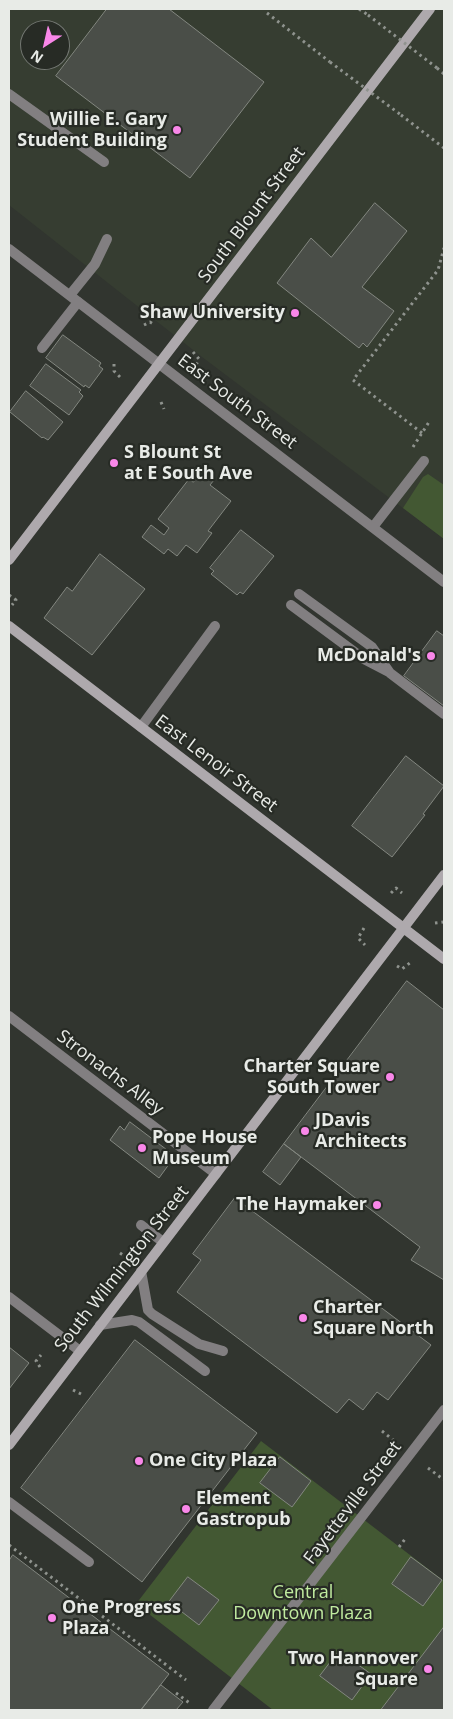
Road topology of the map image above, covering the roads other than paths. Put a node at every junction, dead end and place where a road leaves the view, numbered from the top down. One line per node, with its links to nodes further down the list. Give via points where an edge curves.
1 (430, 9): 8 (main road, South Blount Street)
2 (9, 94): 3 (street)
3 (104, 162)
4 (107, 239): 6 (street)
5 (9, 249): 6 (street, East South Street)
6 (74, 299): 7 (street); 8 (street, East South Street)
7 (42, 348)
8 (159, 364): 10 (street, East South Street); 11 (main road, South Blount Street)
9 (424, 461): 10 (street)
10 (373, 527): 12 (street, East South Street)
11 (9, 560)
12 (444, 582)
13 (299, 594): 17 (street, via 372,647)
14 (291, 605): 17 (street, via 364,659)
15 (9, 626): 19 (main road, East Lenoir Street)
16 (215, 626): 19 (street)
17 (390, 673): 18 (street)
18 (444, 714)
19 (142, 727): 21 (main road, East Lenoir Street)
20 (444, 875): 21 (main road, South Wilmington Street)
21 (404, 928): 22 (main road, East Lenoir Street); 24 (main road, South Wilmington Street)
22 (444, 959)
23 (9, 1016): 24 (street, Stronachs Alley)
24 (216, 1174): 26 (main road, South Wilmington Street)
25 (141, 1225): 26 (street)
26 (163, 1242): 27 (main road, South Wilmington Street)
27 (142, 1271): 29 (main road, South Wilmington Street); 31 (street, via 148,1310 152,1314 198,1344)
28 (9, 1297): 30 (street)
29 (100, 1325): 30 (main road, South Wilmington Street); 32 (street, via 138,1322)
30 (80, 1351): 34 (main road, South Wilmington Street)
31 (224, 1351)
32 (205, 1371)
33 (444, 1410): 37 (street, Fayetteville Street)
34 (9, 1445)
35 (9, 1502): 36 (street)
36 (89, 1562)
37 (213, 1710)

